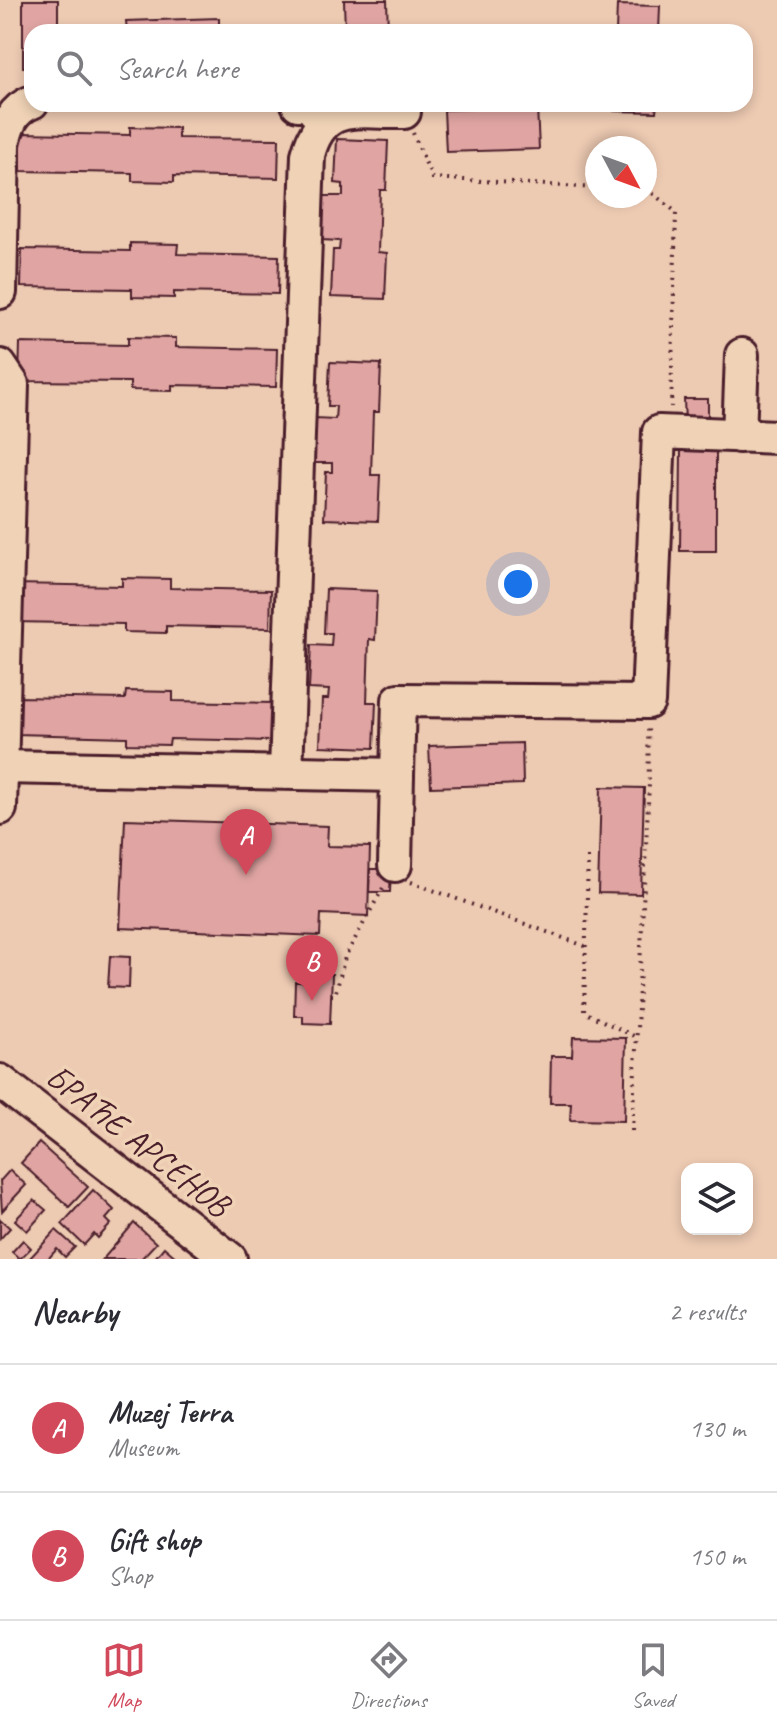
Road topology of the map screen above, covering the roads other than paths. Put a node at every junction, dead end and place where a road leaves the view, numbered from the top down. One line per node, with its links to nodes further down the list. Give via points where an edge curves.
1 (24, 105): 4 (street, via 7,127 3,144)
2 (311, 112): 3 (street); 10 (street, via 316,130 308,155)
3 (404, 112)
4 (0, 292)
5 (742, 355): 7 (street)
6 (0, 366): 9 (street, via 12,384)
7 (739, 436): 8 (street); 11 (street, via 659,432 648,702 399,700)
8 (777, 437)
9 (1, 767): 10 (street); 12 (street)
10 (286, 771): 11 (street)
11 (397, 775): 13 (street)
12 (0, 808)
13 (391, 872)
14 (0, 1081): 15 (street, БРАЋЕ АРСЕНОВ)
15 (230, 1259)

